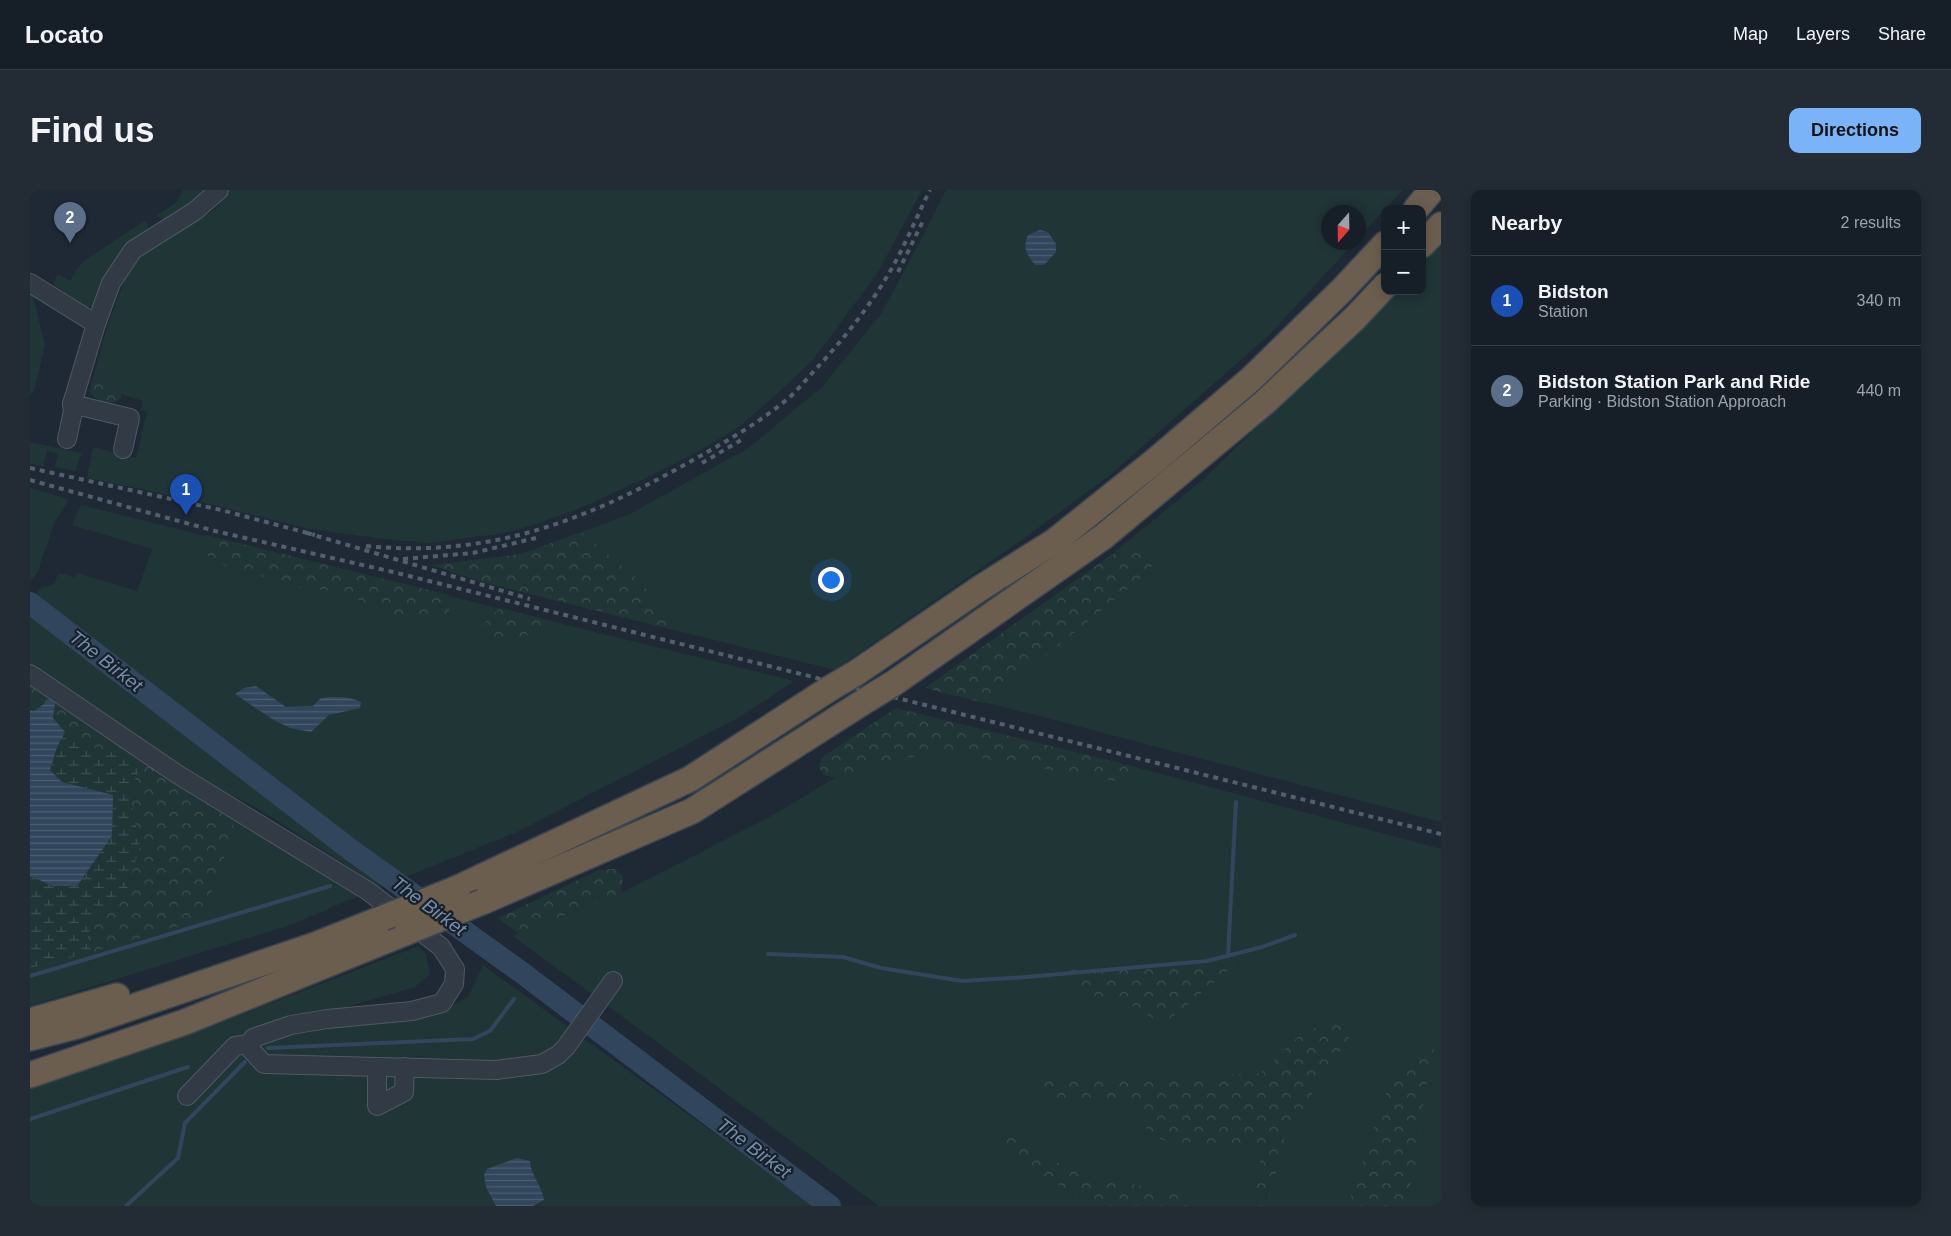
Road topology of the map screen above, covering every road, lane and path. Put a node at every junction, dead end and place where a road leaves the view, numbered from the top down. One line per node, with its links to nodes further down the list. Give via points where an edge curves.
1 (219, 190): 9 (street, via 195,210 133,250 111,283)
2 (1432, 190): 3 (highway)
3 (1419, 205)
4 (1441, 225): 5 (highway)
5 (1426, 241)
6 (1381, 248): 14 (highway, bridge, via 1250,379 1156,461 1055,541 856,674 690,778 458,888)
7 (30, 283): 9 (street)
8 (1381, 290): 15 (highway, bridge, via 1264,403 1103,537 894,683 692,811)
9 (96, 324): 10 (street)
10 (72, 404): 11 (street); 12 (street, via 130,418)
11 (67, 439)
12 (124, 449)
13 (30, 674): 19 (street, via 176,774 368,891 442,946 455,969 454,984 442,1002 412,1011 291,1025 253,1038)
14 (383, 918): 17 (highway); 18 (highway, via 315,945 77,1026)
15 (407, 932): 20 (highway); 23 (highway, via 185,1022)
16 (609, 987): 22 (street, via 566,1048 542,1064 496,1070)
17 (30, 1021)
18 (30, 1038)
19 (250, 1044): 21 (street, via 264,1064); 24 (street, via 235,1046)
20 (30, 1057)
21 (377, 1066): 22 (street); 22 (street, via 376,1106 404,1092)
22 (405, 1067)
23 (30, 1075)
24 (187, 1096)

